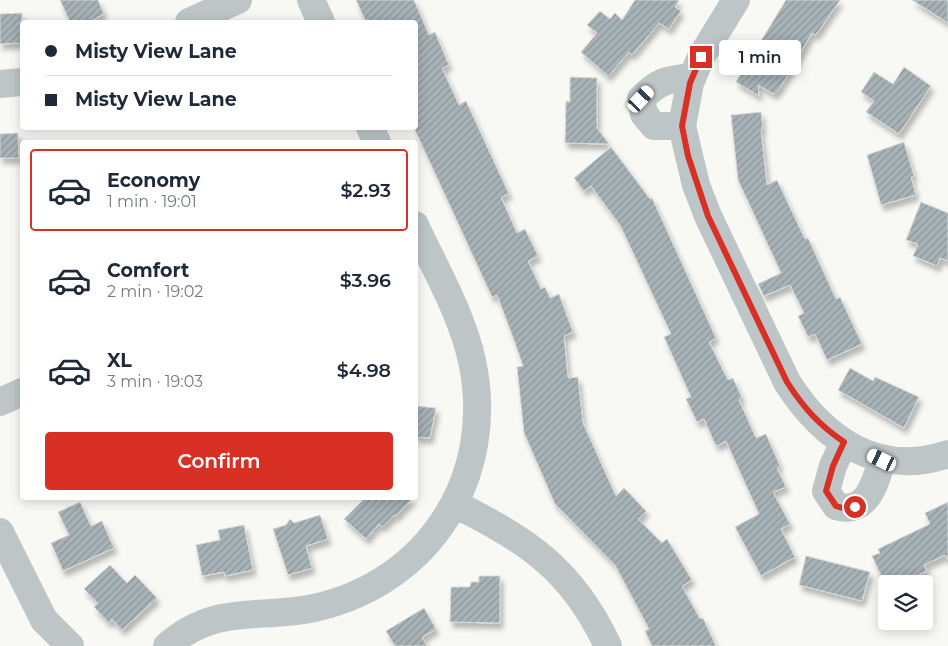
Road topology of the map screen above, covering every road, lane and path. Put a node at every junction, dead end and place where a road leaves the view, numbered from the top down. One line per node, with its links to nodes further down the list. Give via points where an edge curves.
1 (238, 0): 4 (street)
2 (311, 0): 5 (street)
3 (736, 0): 6 (street)
4 (193, 20)
5 (320, 20)
6 (692, 77): 9 (street); 9 (street, via 662,81 641,99 644,114 654,126)
7 (20, 82): 8 (street)
8 (0, 84)
9 (682, 126): 13 (street, via 696,186 708,216 787,382 803,407)
10 (418, 232): 16 (street, via 461,325 477,391 479,420 474,452)
11 (20, 393): 12 (street)
12 (0, 402)
13 (844, 442): 15 (street); 15 (street, via 826,491 836,506 855,507 874,489)
14 (948, 454): 15 (street, via 917,461)
15 (882, 460)
16 (455, 504): 19 (street, via 436,532 412,558 366,591 313,608 286,613 237,614 215,620 194,628); 20 (street, via 507,531 564,576 582,599)
17 (0, 532): 18 (street, via 44,620)
18 (70, 646)
19 (167, 646)
20 (608, 646)

